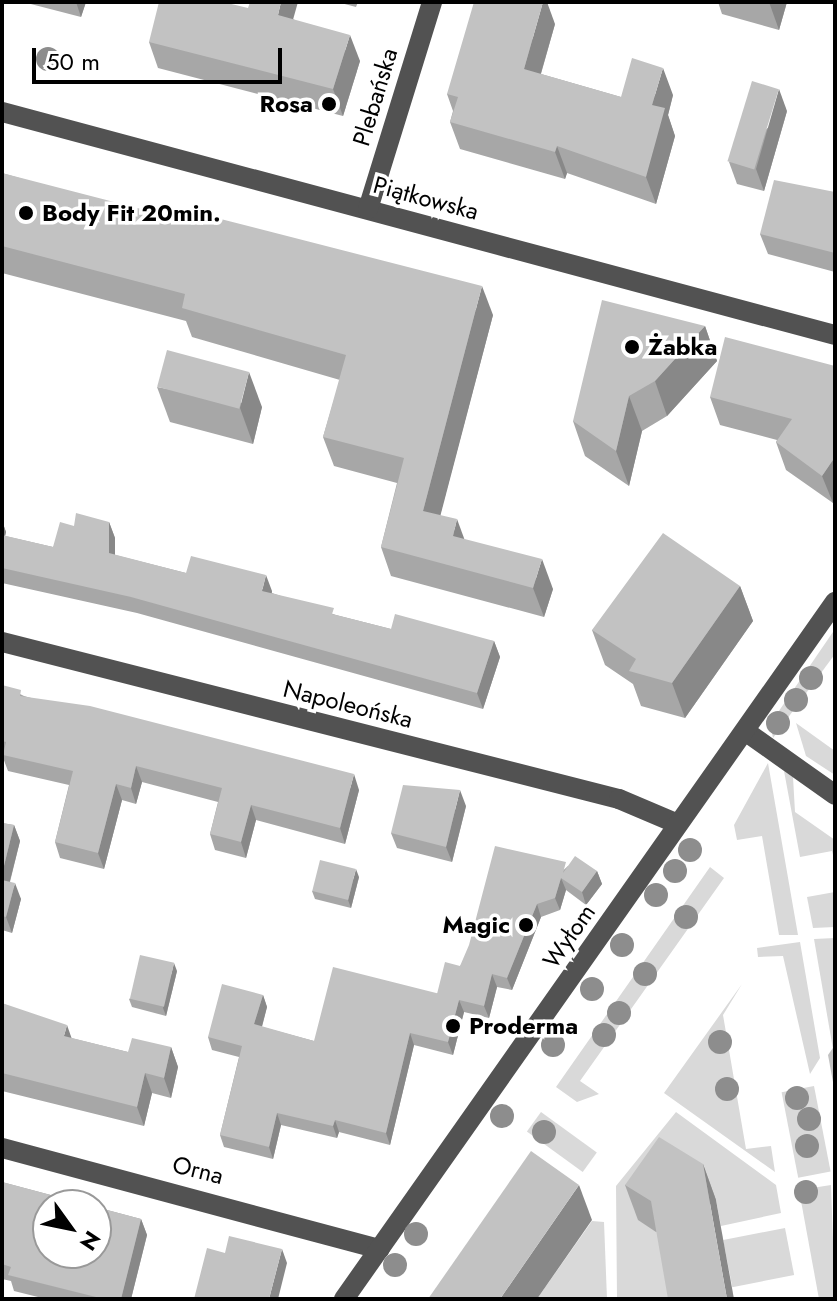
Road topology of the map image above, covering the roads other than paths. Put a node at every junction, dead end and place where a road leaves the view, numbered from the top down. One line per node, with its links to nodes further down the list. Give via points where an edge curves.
1 (432, 2): 3 (street, Plebańska)
2 (2, 112): 3 (street, Piątkowska)
3 (368, 209): 4 (street, Piątkowska)
4 (835, 335)
5 (835, 602): 7 (street, Wyłom)
6 (2, 642): 9 (street, Napoleońska, via 619,799)
7 (745, 731): 8 (street); 9 (street, Wyłom)
8 (835, 795)
9 (678, 824): 11 (street, Wyłom)
10 (2, 1148): 11 (street, Orna)
11 (380, 1249): 12 (street, Wyłom)
12 (344, 1299)

